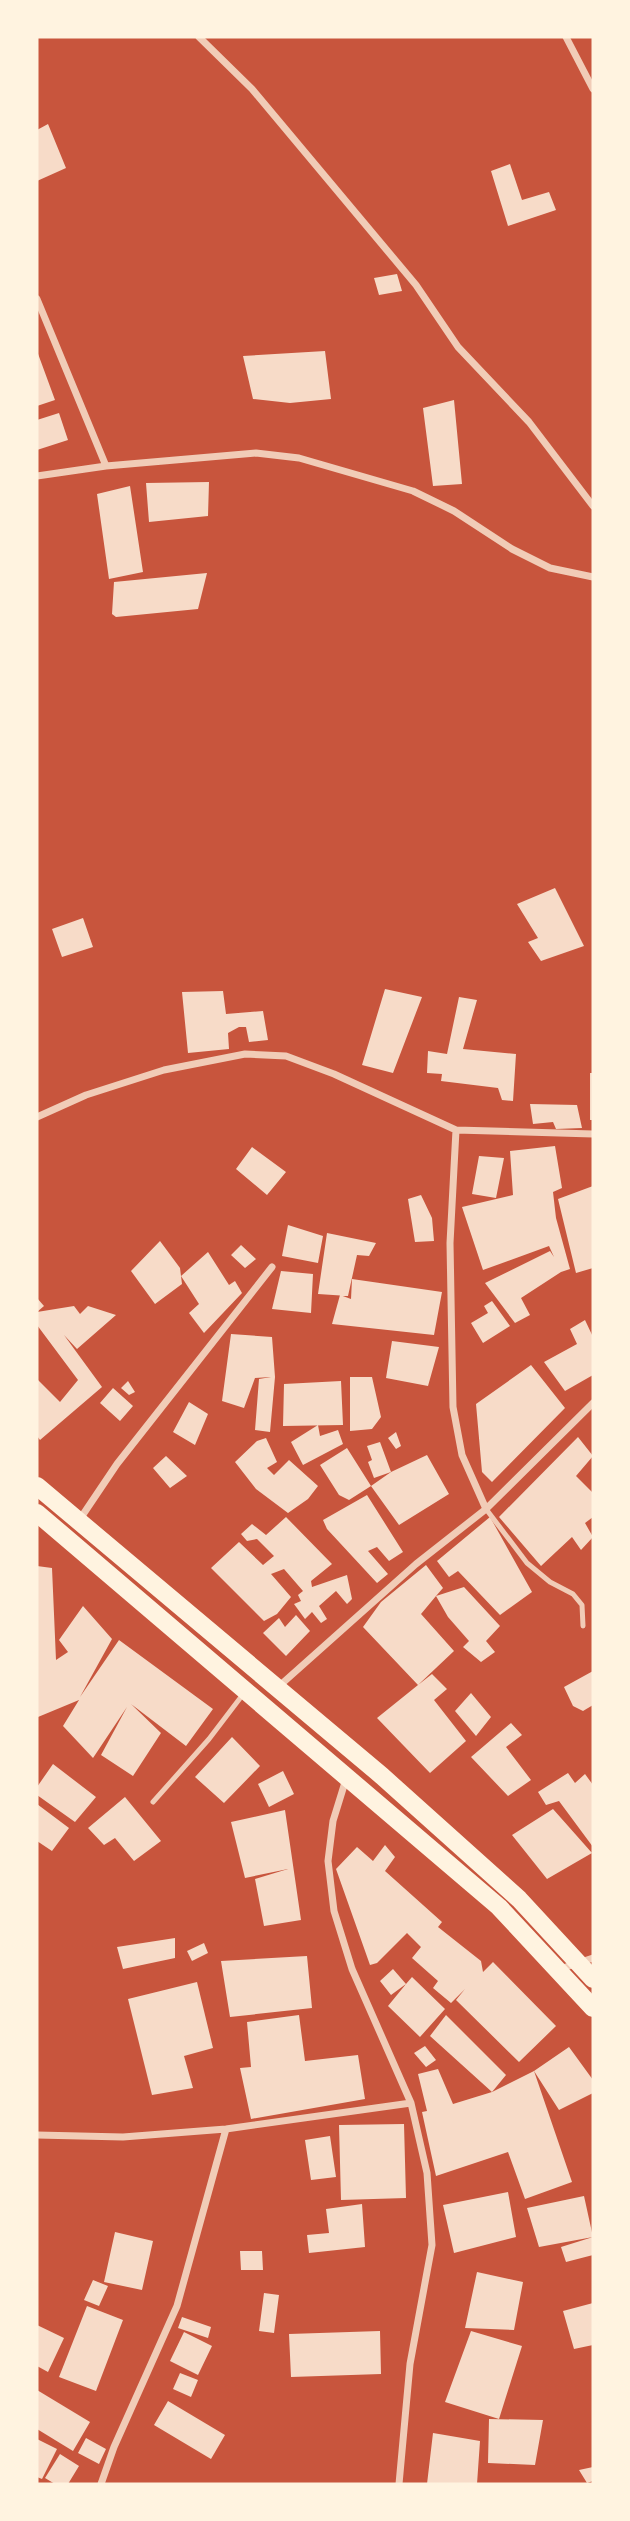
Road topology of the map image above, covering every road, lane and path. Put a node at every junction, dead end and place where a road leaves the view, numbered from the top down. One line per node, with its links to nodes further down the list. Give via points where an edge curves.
1 (199, 37): 7 (street, via 252,89 416,285 458,347 529,422)
2 (566, 37): 3 (street)
3 (593, 89)
4 (37, 299): 5 (street)
5 (106, 466): 6 (street); 8 (street, via 256,453 299,458 413,491 551,568)
6 (37, 476)
7 (593, 506)
8 (593, 577)
9 (37, 1118): 10 (street, via 86,1095 164,1070 245,1054 286,1056)
10 (456, 1130): 11 (street); 15 (street, via 450,1257 453,1407 462,1455)
11 (593, 1134)
12 (272, 1267): 17 (street, via 117,1464)
13 (593, 1403): 15 (street)
14 (37, 1486): 17 (highway)
15 (486, 1509): 18 (lane, via 527,1563 573,1594 582,1605); 19 (street, via 416,1564)
16 (37, 1513): 20 (highway)
17 (79, 1520): 19 (highway)
18 (583, 1626)
19 (276, 1688): 23 (highway, via 382,1776)
20 (245, 1691): 21 (highway); 22 (lane)
21 (347, 1776): 24 (highway, via 499,1907); 27 (street, via 333,1821 328,1861 334,1911 352,1969)
22 (153, 1802)
23 (586, 1960): 24 (street); 25 (highway)
24 (560, 1969): 26 (highway)
25 (593, 1979)
26 (593, 2008)
27 (411, 2103): 28 (street); 31 (street, via 427,2173 432,2245 410,2364)
28 (226, 2129): 29 (street, via 123,2137); 30 (street, via 177,2306)
29 (37, 2135)
30 (101, 2484)
31 (399, 2484)

